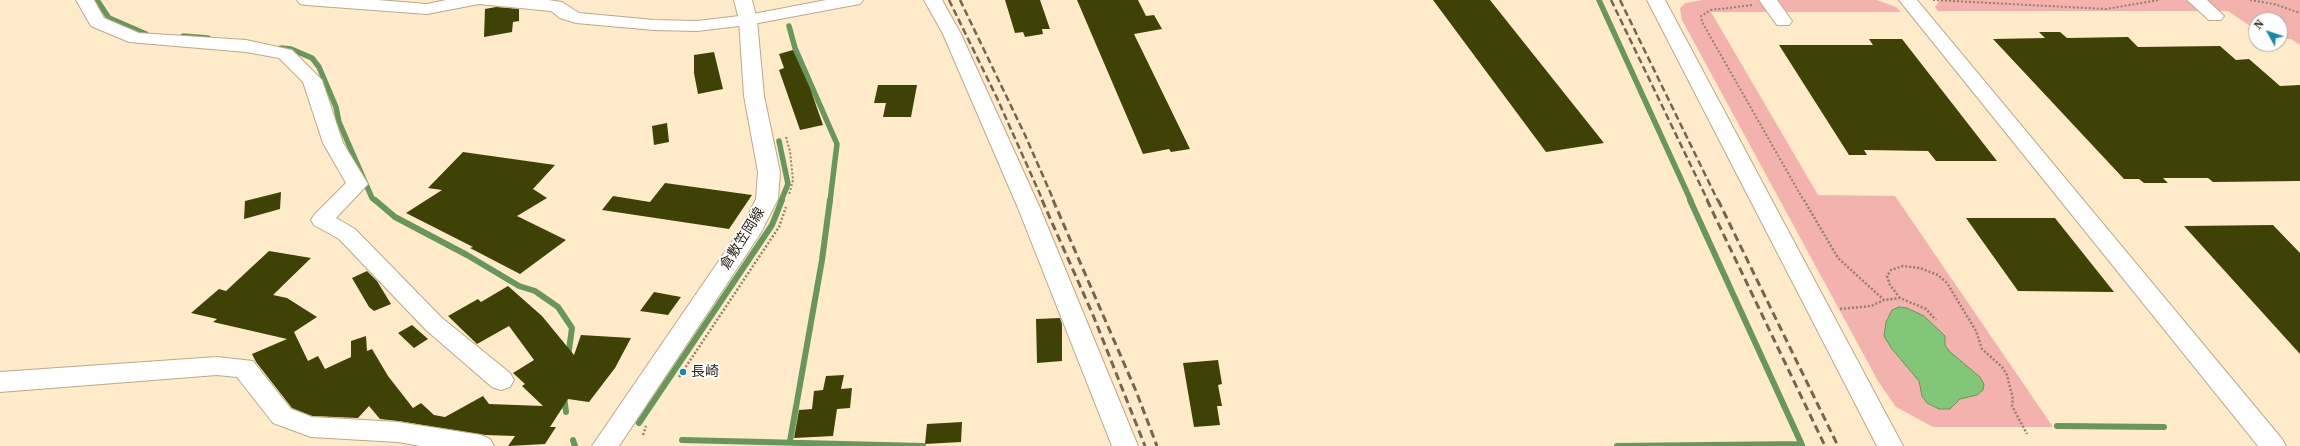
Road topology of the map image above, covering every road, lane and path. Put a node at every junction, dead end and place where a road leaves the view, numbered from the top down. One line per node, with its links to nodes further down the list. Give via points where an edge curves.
1 (85, 0): 22 (street, via 97,22 136,38 246,46 285,54 312,80 333,143 357,184 322,220 347,234 434,324)
2 (306, 0): 3 (street, via 427,9)
3 (474, 0)
4 (484, 0): 14 (street, via 556,6 576,18 697,26)
5 (933, 0): 28 (street, via 952,34 1029,208)
6 (1656, 0): 29 (street)
7 (1908, 0): 30 (street)
8 (1933, 0): 9 (path, via 2106,9)
9 (2159, 0)
10 (2196, 0): 16 (street)
11 (2250, 0): 15 (path, via 2274,4)
12 (844, 1): 14 (street)
13 (1769, 2): 17 (street); 19 (path, via 1711,10 1702,16 1702,22 1831,248 1838,258)
14 (745, 10): 26 (street, 倉敷笠岡線, via 754,96 769,172 767,199 752,230)
15 (2300, 14)
16 (2215, 16)
17 (1782, 22)
18 (1900, 298): 19 (path); 21 (path, via 1926,310); 24 (path, via 1887,276 1891,270 1903,266 1920,268 1938,275 1947,283 1976,331 1982,350 2002,367 2013,399 2012,406)
19 (1884, 300): 20 (path, via 1871,306)
20 (1835, 309)
21 (1936, 320)
22 (501, 380)
23 (0, 382): 25 (street, via 217,366 244,368 282,416 311,427 398,432)
24 (2027, 434)
25 (481, 446)
26 (605, 446): 27 (street)
27 (618, 446)
28 (1125, 446)
29 (1890, 446)
30 (2272, 446)

